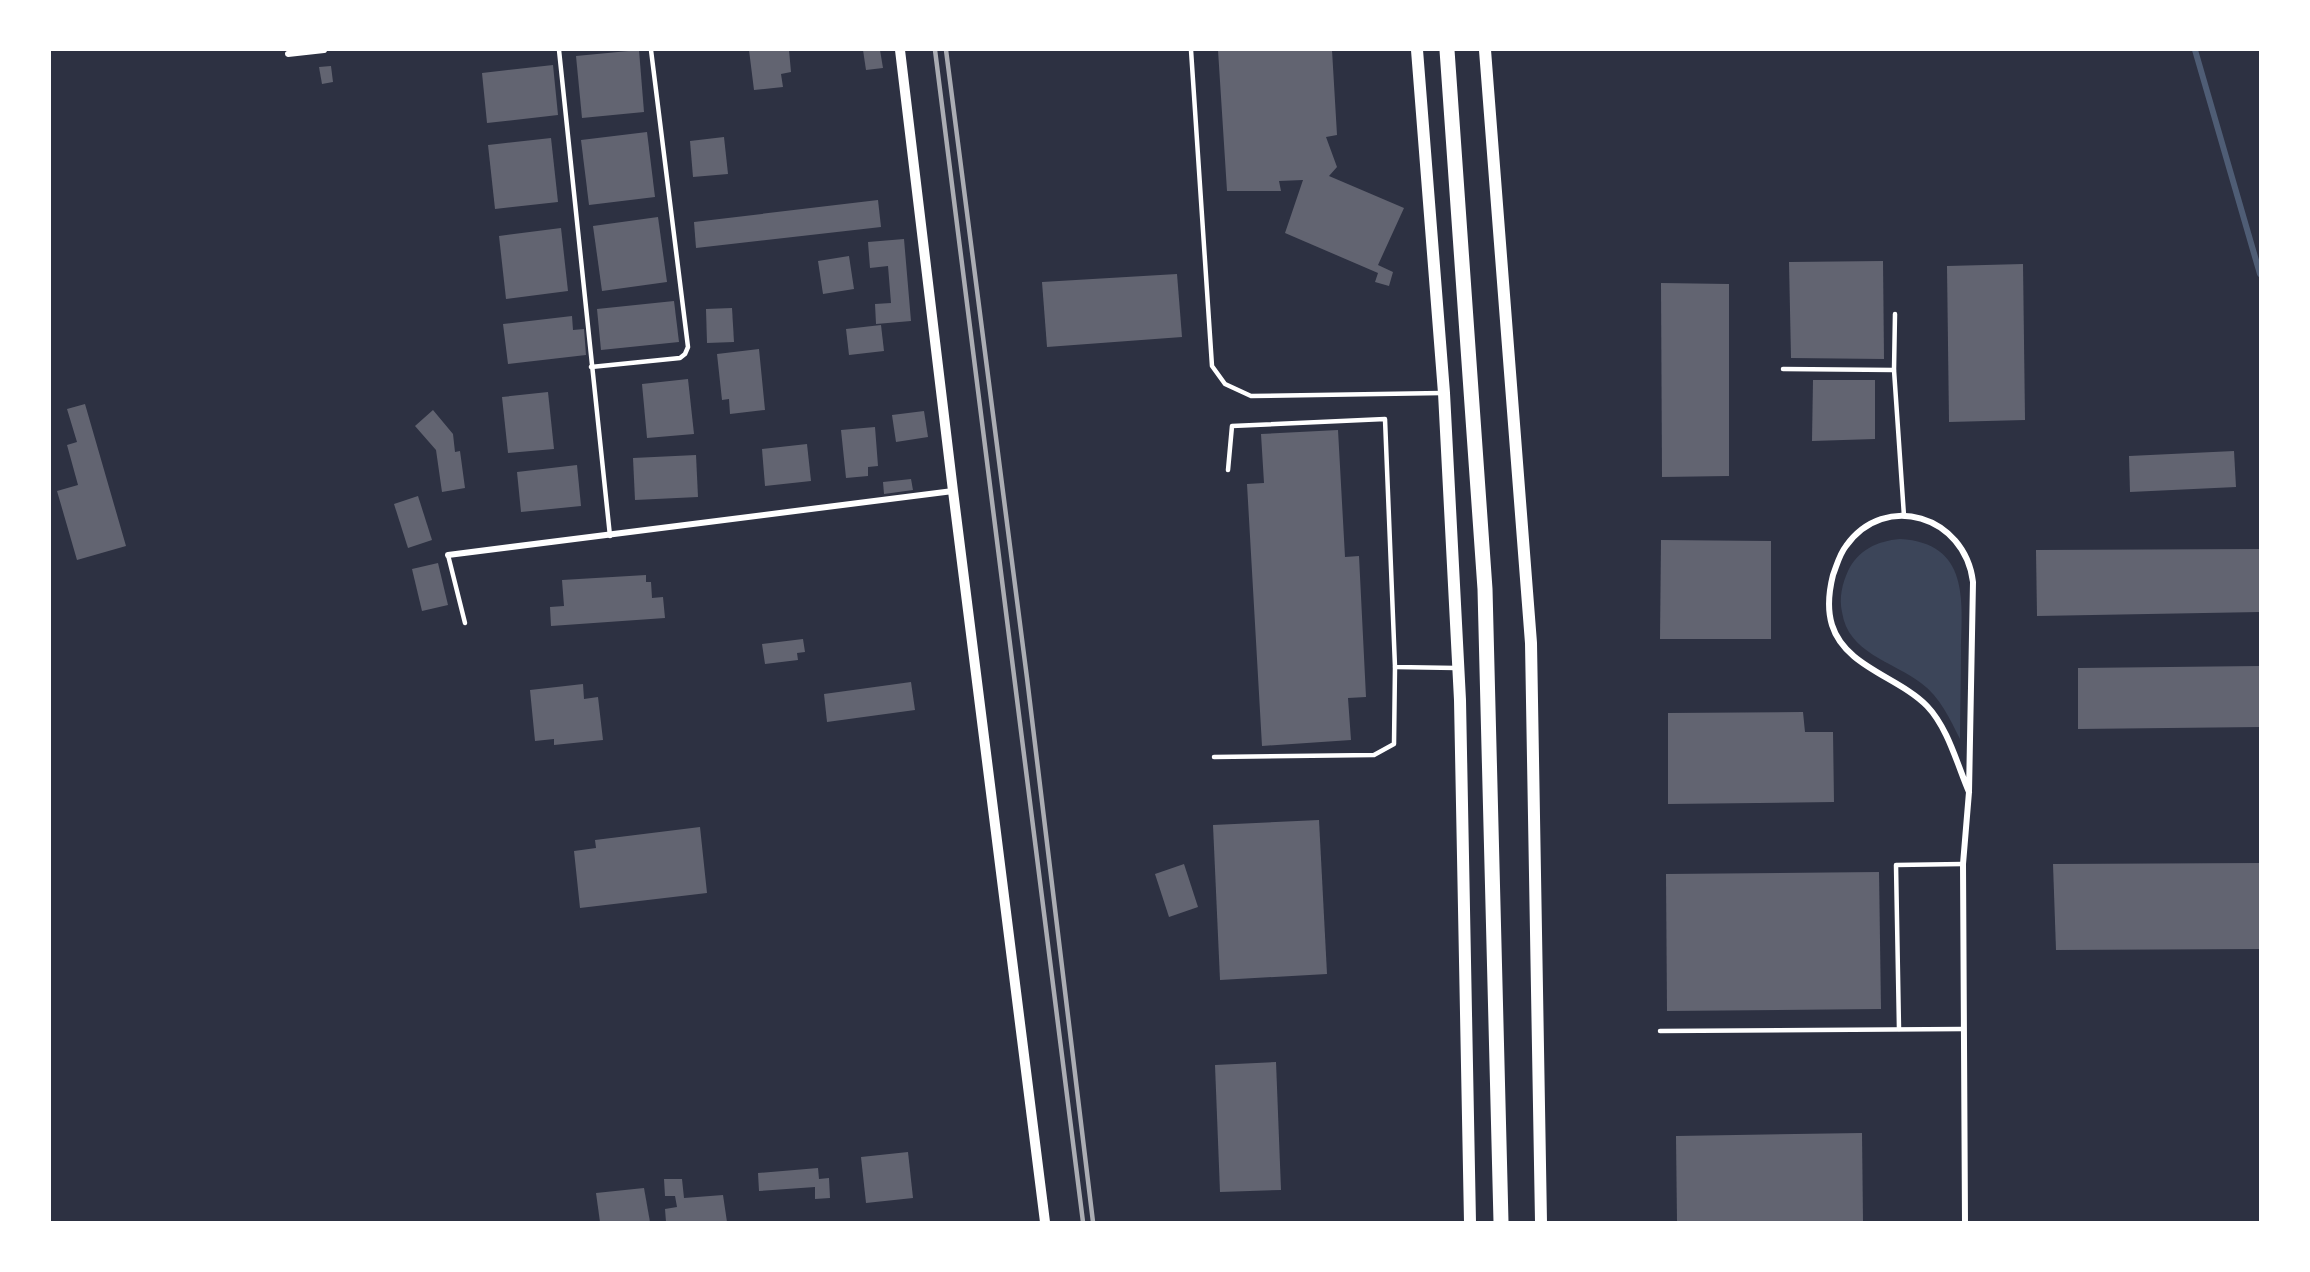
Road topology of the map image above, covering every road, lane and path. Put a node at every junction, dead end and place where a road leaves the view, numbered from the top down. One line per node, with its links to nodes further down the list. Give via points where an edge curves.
1 (324, 50): 9 (street)
2 (559, 50): 11 (lane)
3 (651, 50): 11 (lane, via 688,347 680,358)
4 (900, 50): 16 (street)
5 (1191, 50): 14 (lane, via 1212,366 1225,384 1251,396)
6 (1417, 50): 14 (main road)
7 (1447, 50): 31 (main road, via 1484,579)
8 (1485, 50): 32 (main road, via 1531,643)
9 (288, 54)
10 (1895, 314): 13 (lane)
11 (591, 367): 18 (lane)
12 (1783, 369): 13 (lane)
13 (1894, 370): 17 (lane)
14 (1444, 393): 22 (main road)
15 (1228, 470): 21 (lane, via 1232,426 1385,419)
16 (953, 491): 18 (street); 29 (street)
17 (1904, 516): 24 (street, via 1930,521 1947,531 1964,550 1970,564 1973,582); 24 (street, via 1872,523 1846,545 1830,584 1831,622 1854,656 1911,691 1929,708)
18 (610, 536): 19 (street)
19 (448, 555): 20 (lane)
20 (465, 623)
21 (1395, 667): 22 (lane); 23 (lane, via 1394,744 1374,755)
22 (1459, 668): 30 (main road)
23 (1214, 757)
24 (1969, 792): 25 (street)
25 (1963, 864): 26 (lane, via 1896,865); 27 (street)
26 (1899, 1029): 27 (lane); 28 (lane)
27 (1964, 1029): 33 (street)
28 (1660, 1031)
29 (1045, 1222)
30 (1470, 1222)
31 (1501, 1222)
32 (1541, 1222)
33 (1965, 1222)

